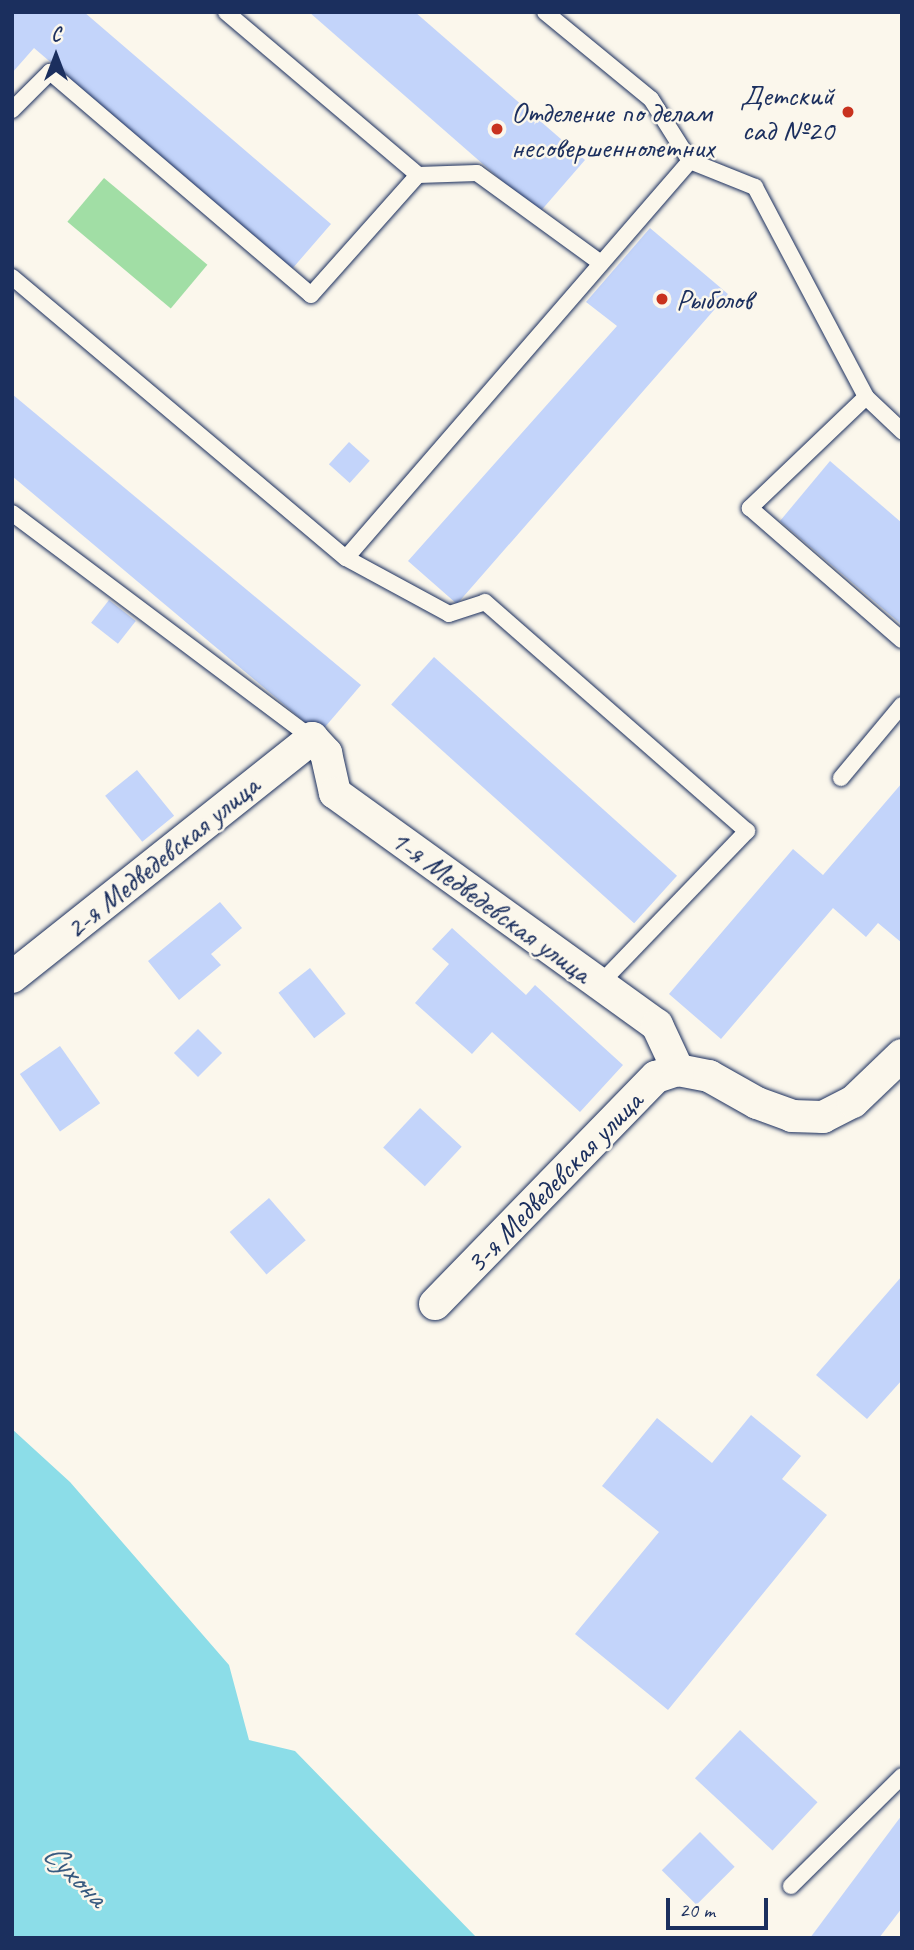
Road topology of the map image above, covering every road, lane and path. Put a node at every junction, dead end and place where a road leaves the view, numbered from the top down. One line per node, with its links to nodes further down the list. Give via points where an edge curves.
1 (226, 12): 5 (lane)
2 (545, 12): 4 (lane, via 651,99)
3 (12, 110): 5 (lane, via 50,72 311,295)
4 (690, 161): 6 (lane); 8 (lane, via 755,187)
5 (418, 175): 6 (lane, via 477,173)
6 (601, 263): 11 (lane)
7 (12, 277): 11 (lane)
8 (866, 397): 9 (lane); 12 (lane, via 750,508)
9 (902, 430)
10 (12, 513): 14 (lane)
11 (346, 558): 17 (lane, via 449,614 485,602 747,831)
12 (902, 640)
13 (902, 705): 15 (lane)
14 (312, 738): 16 (street, 2-я Медведевская улица); 17 (street, 1-я Медведевская улица, via 326,753 335,793)
15 (841, 778)
16 (12, 977)
17 (600, 984): 19 (street, 1-я Медведевская улица, via 657,1025)
18 (902, 1055): 19 (street, via 853,1102 822,1117 793,1116 709,1076)
19 (678, 1070): 20 (street, 3-я Медведевская улица, via 656,1077)
20 (435, 1304)
21 (902, 1776): 22 (lane)
22 (791, 1886)

